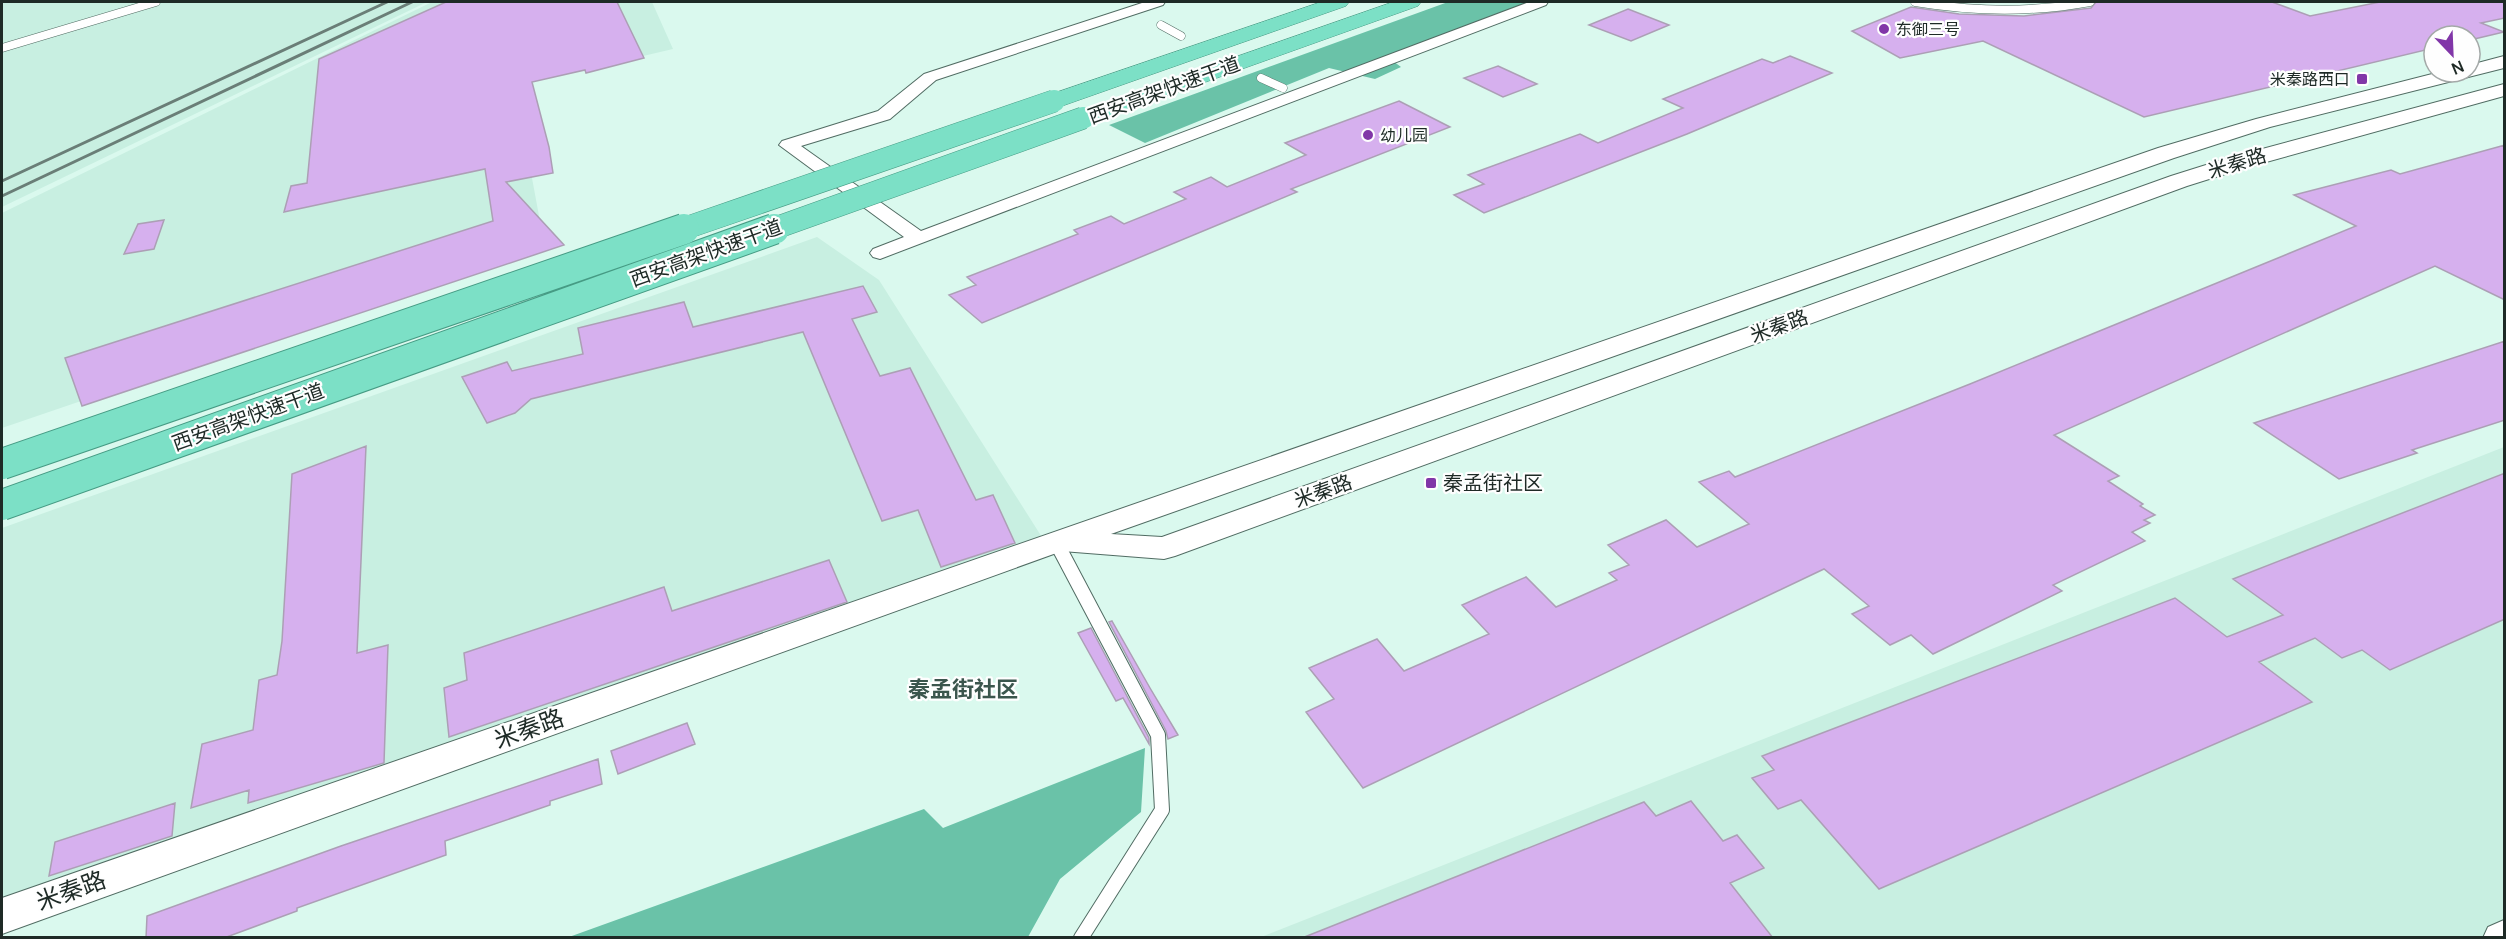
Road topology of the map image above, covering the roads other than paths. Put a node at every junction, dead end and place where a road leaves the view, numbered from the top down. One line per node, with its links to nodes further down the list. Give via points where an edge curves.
1 (156, 2): 11 (lane)
2 (1158, 2): 18 (street, via 930,76 884,115 788,145)
3 (1340, 2): 21 (highway, 西安高架快速干道, bridge)
4 (1411, 2): 23 (highway, 西安高架快速干道, bridge)
5 (1508, 2): 16 (street)
6 (1541, 2): 18 (street)
7 (1914, 2): 8 (lane, via 1996,12 2048,10)
8 (2090, 2)
9 (1161, 25): 10 (lane)
10 (1181, 36)
11 (2, 48)
12 (2505, 62): 13 (street)
13 (2482, 67)
14 (1261, 78): 16 (lane)
15 (2422, 83): 20 (street, 米秦路, via 2263,123 2166,153)
16 (1283, 88): 18 (street)
17 (2505, 90): 22 (street, 米秦路, via 2179,181)
18 (914, 235): 19 (street)
19 (876, 249)
20 (1359, 435): 22 (street); 24 (street, 米秦路)
21 (2, 464)
22 (1388, 468): 24 (street, 米秦路, via 1164,548)
23 (2, 505)
24 (1056, 542): 25 (street, 米秦路); 27 (lane, via 1158,735 1162,810)
25 (2, 916)
26 (2505, 935): 28 (street)
27 (1081, 938)
28 (2500, 938)

